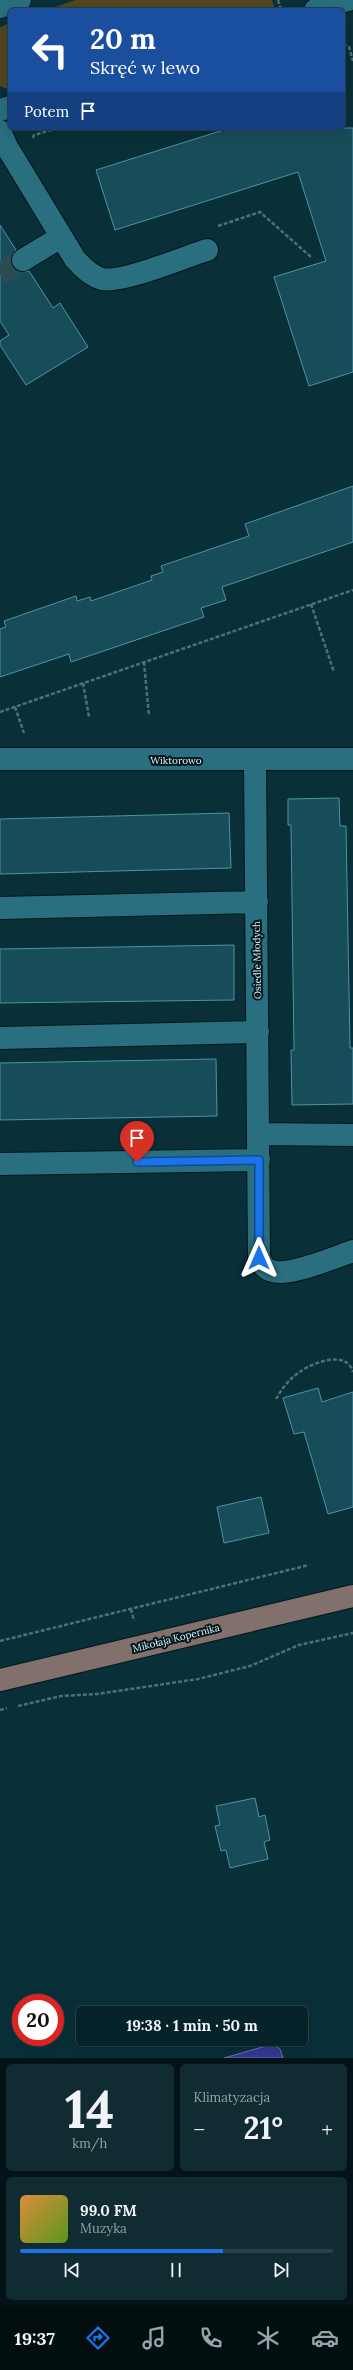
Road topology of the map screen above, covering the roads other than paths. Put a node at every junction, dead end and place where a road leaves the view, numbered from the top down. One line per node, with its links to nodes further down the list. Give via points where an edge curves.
1 (20, 0): 3 (street)
2 (348, 0): 4 (street)
3 (0, 7)
4 (322, 8)
5 (0, 131): 6 (street)
6 (61, 236): 7 (street, via 75,259 88,272 102,279 125,277); 8 (street)
7 (207, 250)
8 (23, 260)
9 (0, 759): 11 (street, Wiktorowo)
10 (353, 759): 11 (street, Wiktorowo)
11 (255, 760): 12 (street, Osiedle Młodych)
12 (256, 902): 13 (street); 14 (street, Osiedle Młodych)
13 (0, 908)
14 (258, 1032): 15 (street); 16 (street, Osiedle Młodych)
15 (0, 1038)
16 (259, 1134): 17 (street); 18 (street, Osiedle Młodych)
17 (353, 1135)
18 (259, 1160): 19 (street); 20 (street, Osiedle Młodych, via 259,1258 264,1267 273,1272 285,1272)
19 (0, 1164)
20 (353, 1251)
21 (353, 1596): 22 (main road, Mikołaja Kopernika)
22 (0, 1680)

